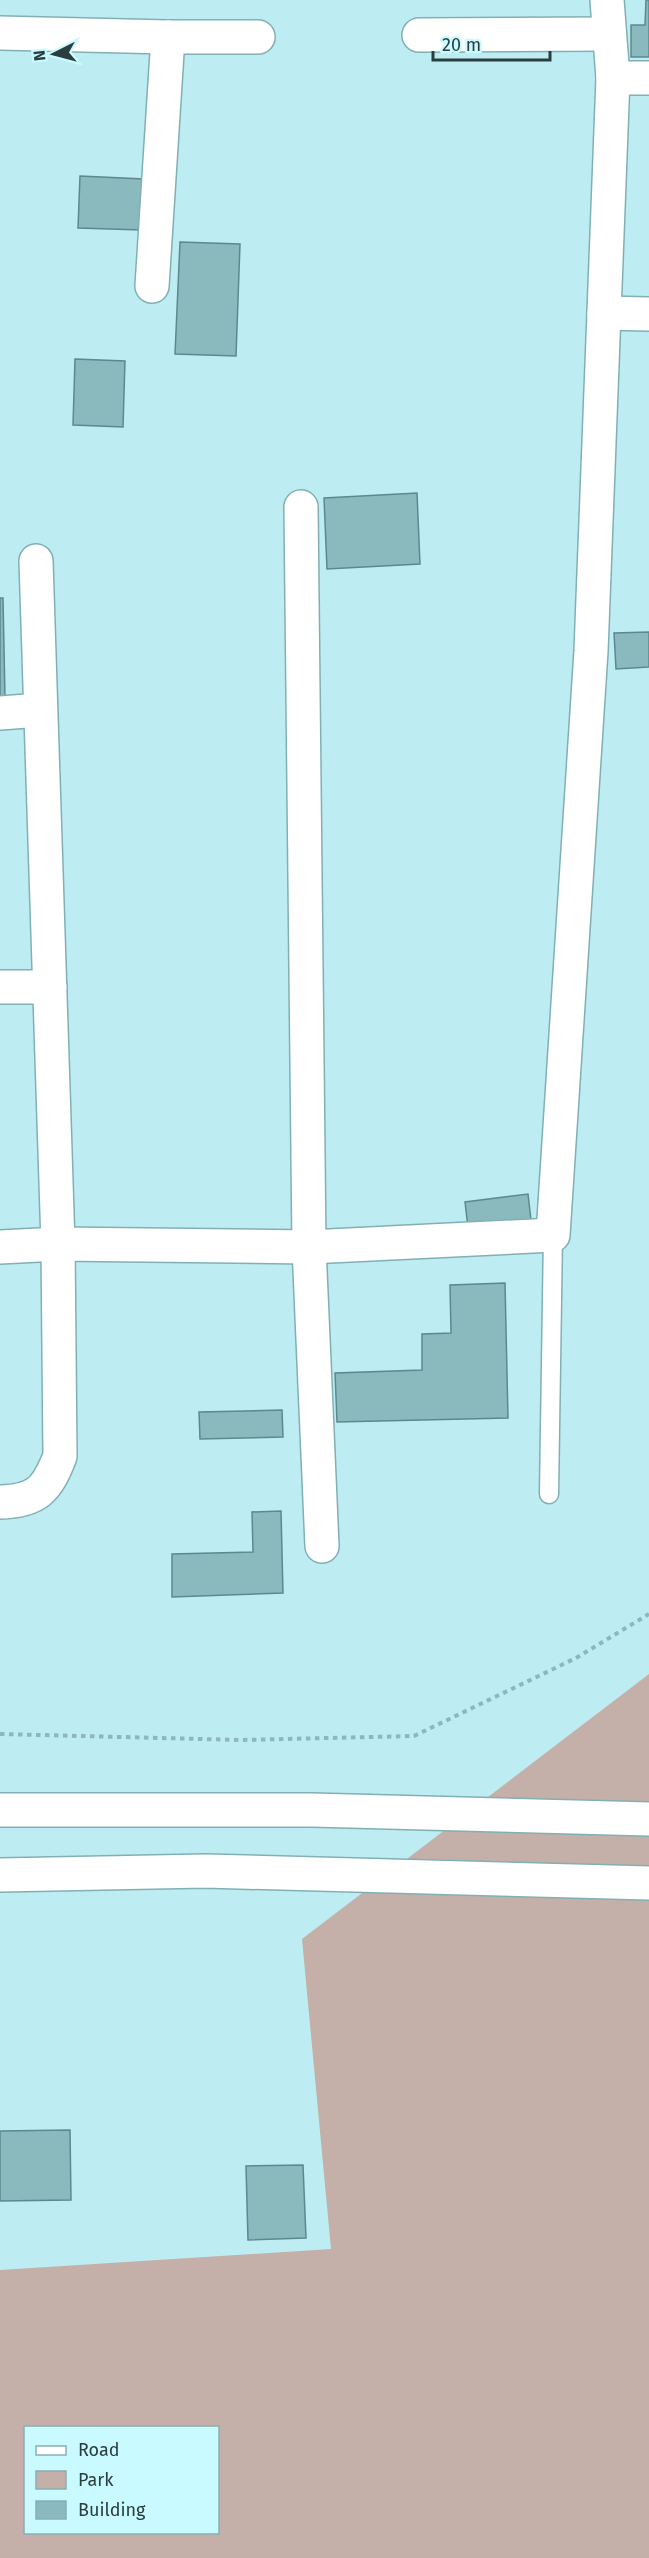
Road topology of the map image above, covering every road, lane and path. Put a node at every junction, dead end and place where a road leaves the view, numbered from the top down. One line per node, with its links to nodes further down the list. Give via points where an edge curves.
1 (607, 0): 3 (street)
2 (0, 33): 6 (street)
3 (609, 34): 4 (street); 7 (street)
4 (419, 35)
5 (258, 37): 6 (street)
6 (168, 38): 9 (street)
7 (613, 78): 8 (street); 10 (street)
8 (649, 78)
9 (152, 286)
10 (604, 313): 11 (street); 18 (street, via 591,651)
11 (649, 314)
12 (301, 507): 21 (street)
13 (36, 561): 14 (street)
14 (40, 710): 15 (street); 17 (street)
15 (0, 713)
16 (0, 987): 17 (street)
17 (50, 987): 19 (street)
18 (553, 1235): 21 (street); 22 (lane)
19 (58, 1244): 20 (street); 21 (street); 23 (street, via 60,1456 42,1490 21,1501)
20 (0, 1247)
21 (309, 1247): 24 (street)
22 (549, 1494)
23 (0, 1502)
24 (322, 1546)
25 (649, 1614): 26 (path, via 576,1658 414,1736 242,1740)
26 (0, 1734)
27 (0, 1810): 28 (street, via 312,1810)
28 (649, 1819)
29 (0, 1875): 30 (street, via 205,1871)
30 (649, 1883)

